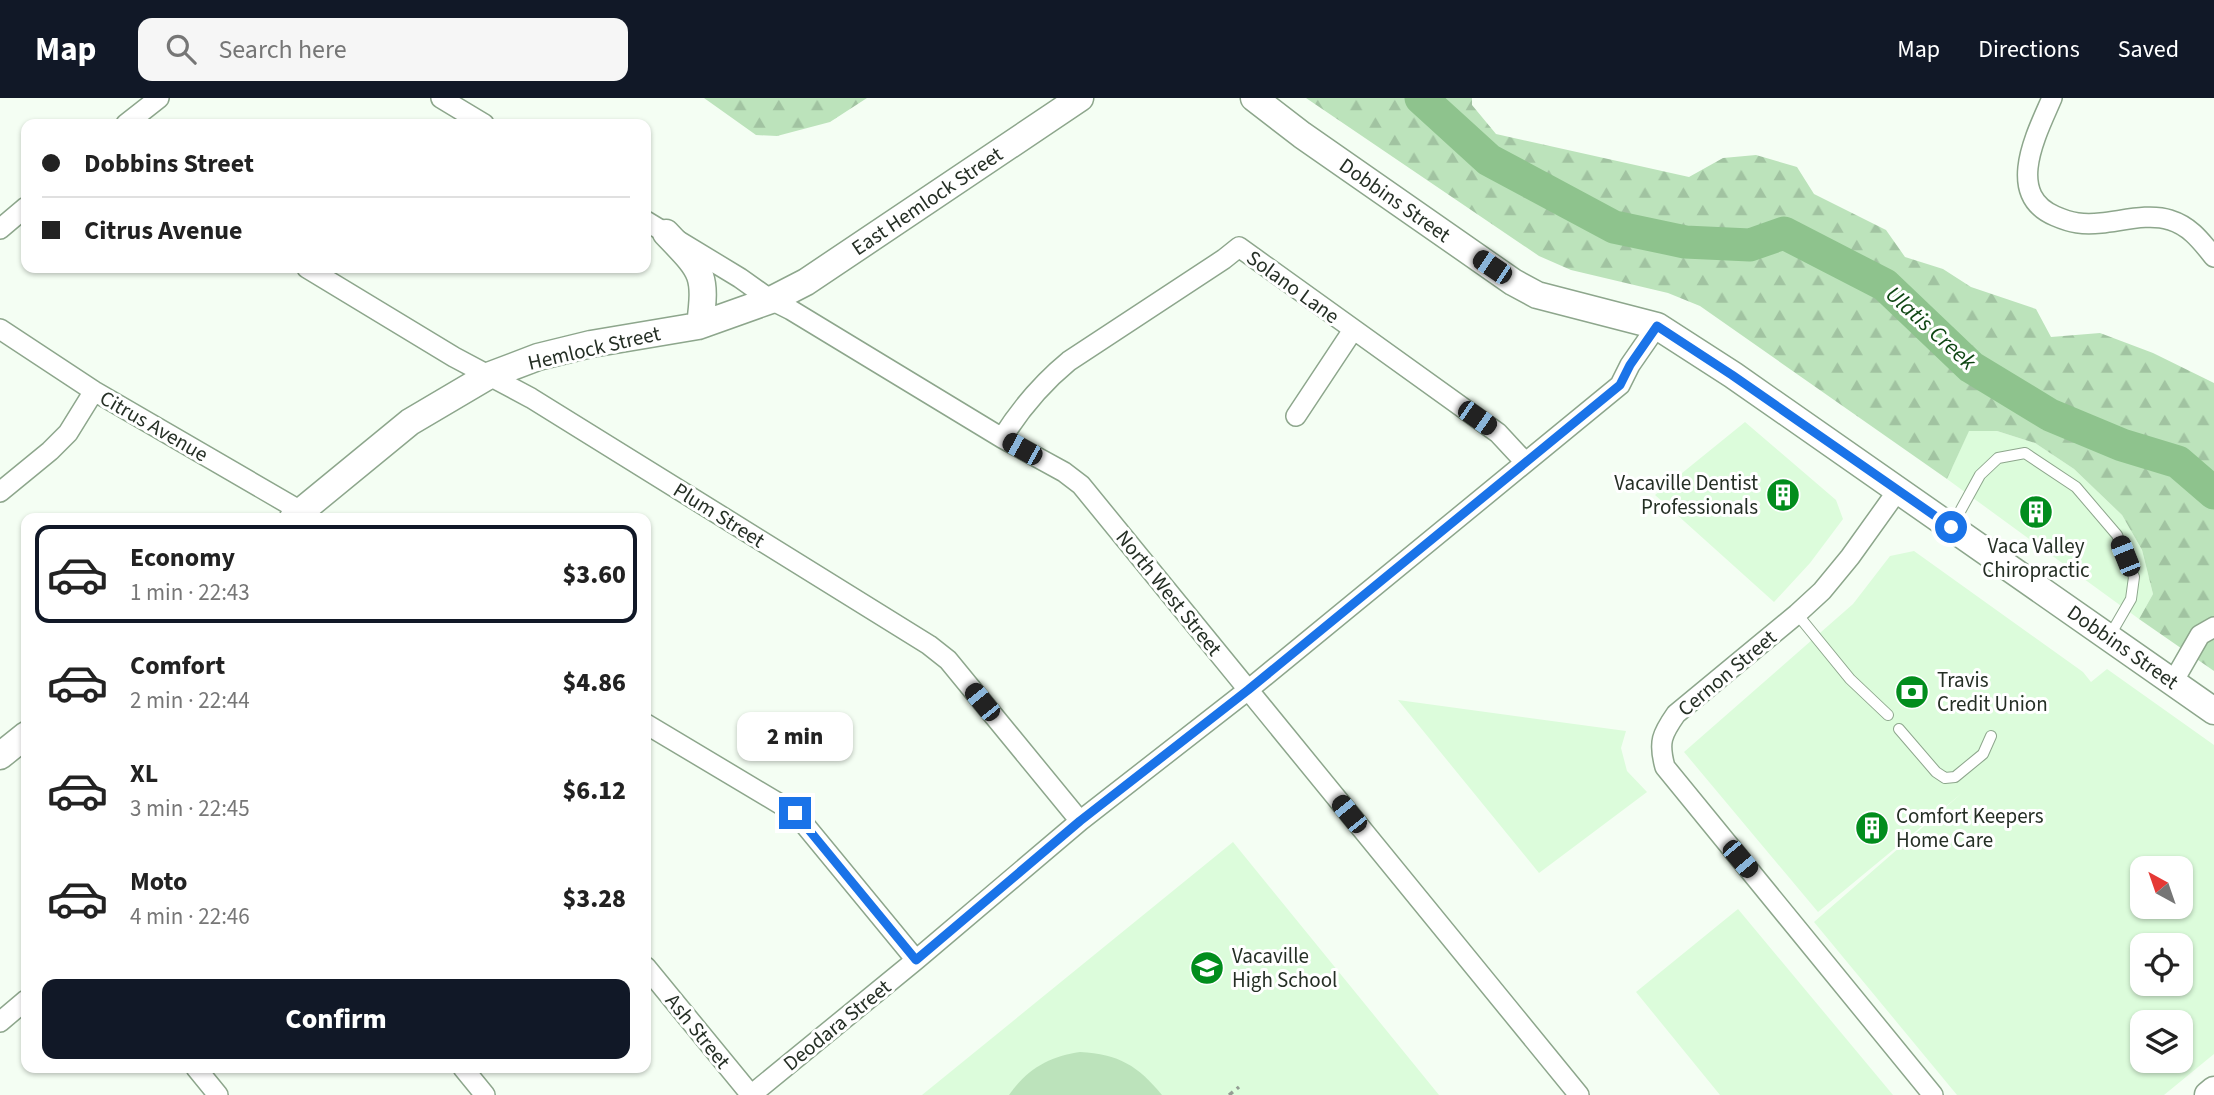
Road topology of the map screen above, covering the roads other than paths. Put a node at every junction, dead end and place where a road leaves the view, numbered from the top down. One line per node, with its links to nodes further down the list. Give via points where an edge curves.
1 (159, 98): 6 (street)
2 (441, 98): 7 (street)
3 (1080, 98): 13 (main road, East Hemlock Street, via 806,282)
4 (1254, 98): 15 (main road, Dobbins Street, via 1513,282 1536,295)
5 (2052, 98): 11 (street, via 2029,158 2035,204 2077,225 2167,218 2188,227)
6 (132, 119)
7 (476, 119)
8 (21, 211): 10 (street)
9 (656, 227): 13 (street, North West Street); 14 (main road, via 689,257 704,282)
10 (0, 229)
11 (2214, 257)
12 (315, 273): 18 (street, Plum Street)
13 (771, 300): 14 (main road, Hemlock Street); 21 (street, North West Street)
14 (700, 325): 18 (main road, Hemlock Street, via 591,344)
15 (1657, 326): 22 (street, Deodara Street, via 1620,385); 23 (main road, Dobbins Street)
16 (0, 329): 19 (street, Citrus Avenue)
17 (1353, 330): 20 (street); 21 (street, Solano Lane, via 1239,247 1058,370 1032,394); 22 (street, Solano Lane, via 1497,433)
18 (488, 376): 26 (main road, Hemlock Street, via 410,422); 40 (street, Plum Street, via 531,398 929,645 948,660)
19 (94, 391): 24 (street, via 68,433); 25 (street, Citrus Avenue)
20 (1296, 416)
21 (1002, 438): 32 (street, North West Street, via 1081,485)
22 (1525, 462): 32 (street, Deodara Street)
23 (1898, 490): 27 (main road, Dobbins Street); 28 (street, Cernon Street, via 1850,557)
24 (0, 492)
25 (297, 513)
26 (305, 513)
27 (1951, 527): 30 (main road, Dobbins Street); 30 (lane, via 1979,475 1998,458 2025,453 2076,486 2117,536 2134,577 2131,599)
28 (1797, 614): 34 (lane, via 1850,679); 51 (street, Cernon Street, via 1676,714 1664,732 1660,750 1665,767)
29 (2207, 631): 31 (street)
30 (2109, 637): 31 (main road, Dobbins Street)
31 (2173, 682): 33 (main road, Dobbins Street)
32 (1248, 690): 40 (street, Deodara Street); 50 (street, North West Street)
33 (2214, 711)
34 (1888, 715)
35 (1899, 729): 37 (lane, via 1945,778 1955,777 1983,754)
36 (651, 735): 41 (street, via 795,813)
37 (1991, 736)
38 (21, 739): 39 (main road)
39 (0, 756)
40 (1080, 821): 41 (street, Deodara Street)
41 (916, 960): 49 (street, Deodara Street)
42 (651, 973): 49 (street, Ash Street)
43 (21, 1004): 44 (street)
44 (0, 1022)
45 (200, 1073): 47 (street)
46 (467, 1073): 48 (street)
47 (218, 1095)
48 (485, 1095)
49 (751, 1095)
50 (1579, 1095)
51 (1933, 1095)

